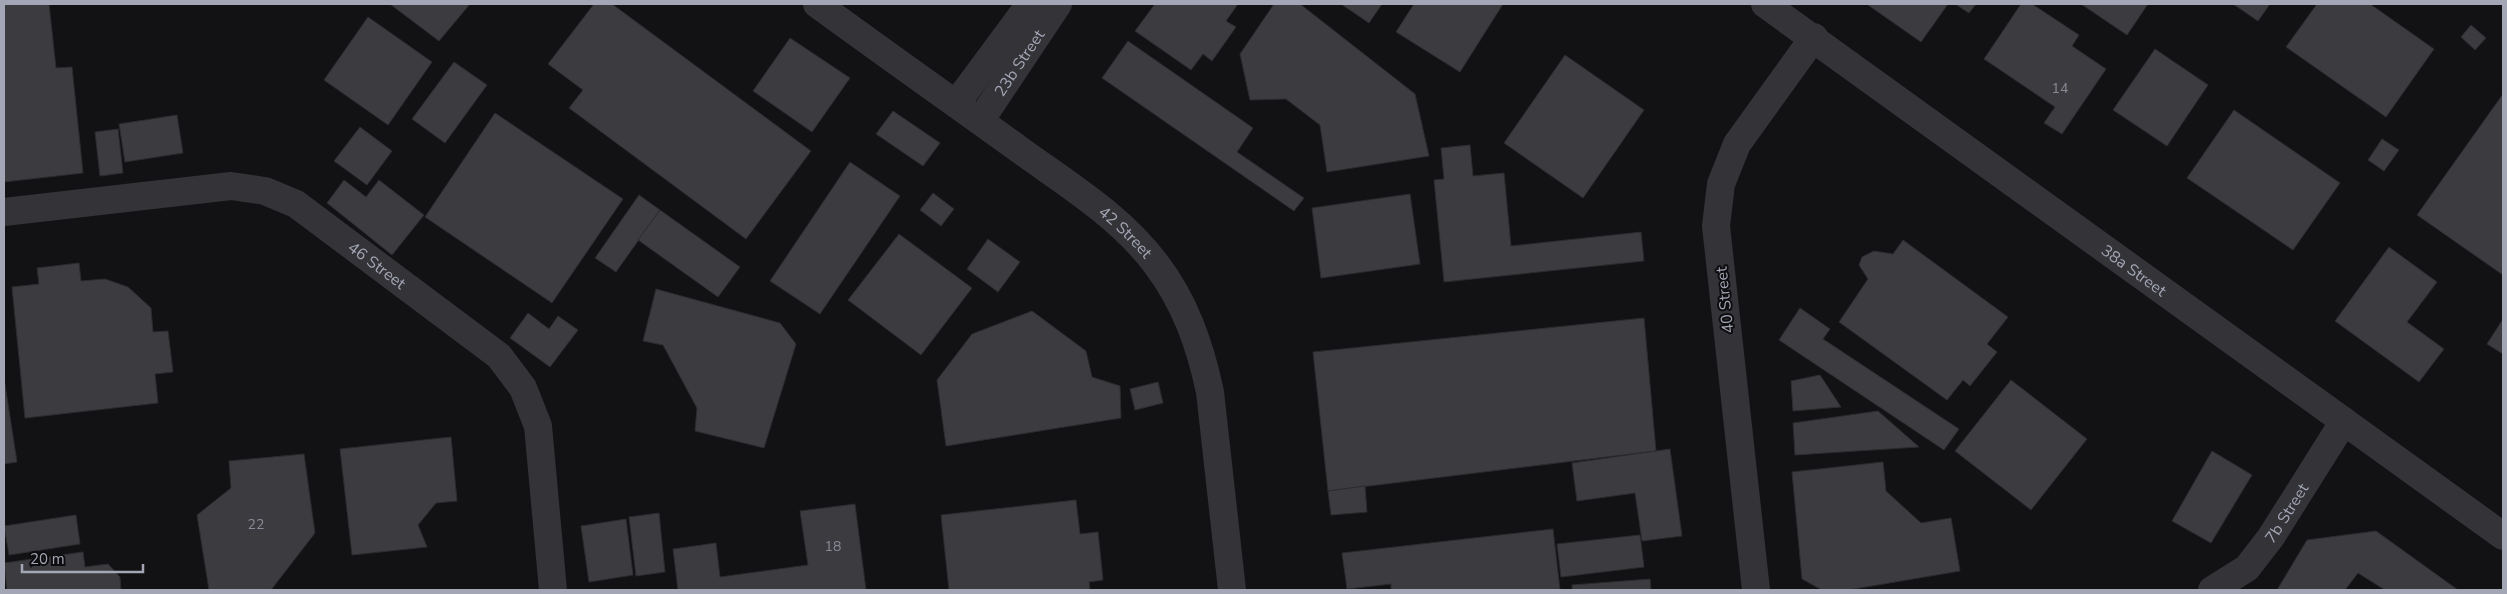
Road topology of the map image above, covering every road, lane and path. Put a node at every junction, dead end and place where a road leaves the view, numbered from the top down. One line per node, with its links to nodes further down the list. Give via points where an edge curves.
1 (817, 4): 6 (street, 42 Street)
2 (1030, 4): 6 (street, 23b Street)
3 (1058, 4): 7 (street, 23b Street)
4 (1765, 4): 5 (street, 38a Street)
5 (1814, 37): 9 (street, 38a Street); 13 (street, 40 Street, via 1737,144 1722,184 1716,226)
6 (956, 104): 7 (street, 42 Street)
7 (980, 121): 12 (street, 42 Street, via 1116,221 1137,241 1172,287 1197,340 1210,392)
8 (4, 212): 11 (street, 46 Street, via 232,186 265,192 296,204 499,356 523,388 538,426)
9 (2344, 421): 10 (street, 38a Street); 14 (street, 7b Street, via 2271,537 2247,568)
10 (2503, 536)
11 (553, 590)
12 (1232, 590)
13 (1756, 590)
14 (2212, 590)

